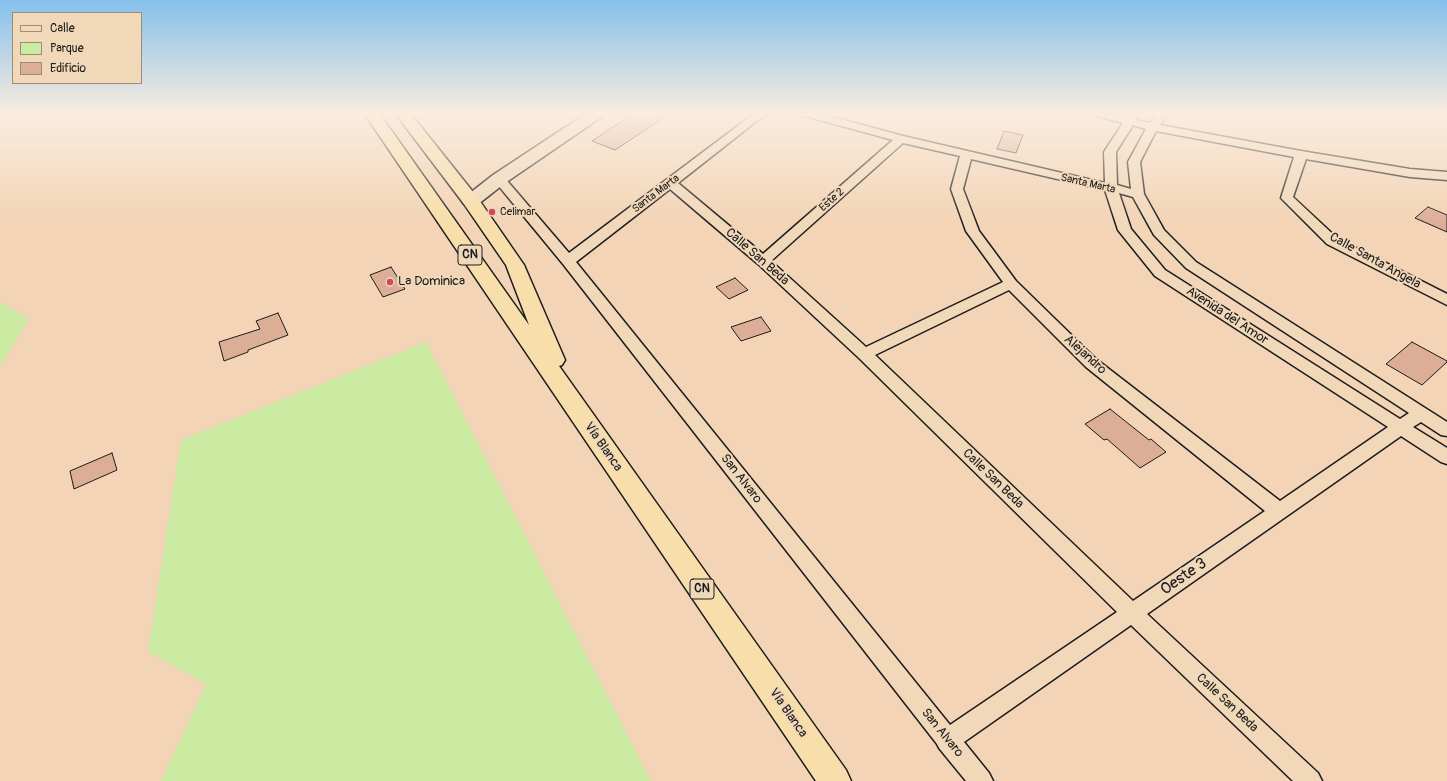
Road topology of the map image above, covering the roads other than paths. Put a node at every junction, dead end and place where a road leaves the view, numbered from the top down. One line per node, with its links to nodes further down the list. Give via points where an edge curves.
1 (396, 149): 23 (highway, Vía Blanca / CN)
2 (431, 149): 17 (highway, CN)
3 (544, 149): 13 (street)
4 (713, 149): 14 (street, Santa Marta)
5 (889, 149): 19 (street, Este 2)
6 (946, 149): 10 (street, Santa Marta)
7 (1112, 149): 15 (street, Avenida del Amor)
8 (1141, 149): 16 (street, Avenida del Amor, via 1134,162)
9 (1269, 149): 11 (street)
10 (966, 154): 15 (street, Santa Marta); 20 (street, Alejandro, via 957,189 973,231)
11 (1301, 156): 12 (street, via 1410,173); 21 (street, Calle Santa Angela, via 1287,198 1332,241)
12 (1447, 176)
13 (499, 180): 17 (street); 18 (street, San Alvaro)
14 (670, 183): 18 (street, Santa Marta); 19 (street, Calle San Beda)
15 (1111, 189): 16 (street, Santa Marta); 25 (street, Avenida del Amor, via 1125,230 1160,273)
16 (1138, 194): 24 (street, Avenida del Amor, via 1159,232 1191,265)
17 (471, 201): 23 (highway, CN, via 516,266)
18 (568, 261): 30 (street, San Alvaro)
19 (763, 261): 22 (street, Calle San Beda)
20 (1011, 284): 22 (street); 28 (street, Alejandro, via 1091,363)
21 (1447, 300)
22 (864, 354): 29 (street, Calle San Beda)
23 (568, 397): 31 (highway, Vía Blanca / CN)
24 (1420, 414): 25 (street, Oeste 3); 26 (street, Avenida del Amor)
25 (1400, 428): 27 (street, Avenida del Amor); 28 (street, Oeste 3)
26 (1447, 430)
27 (1447, 457)
28 (1279, 511): 29 (street, Oeste 3)
29 (1132, 613): 30 (street, Oeste 3); 33 (street, Calle San Beda)
30 (947, 740): 32 (street, San Alvaro)
31 (835, 781)
32 (981, 781)
33 (1310, 781)

